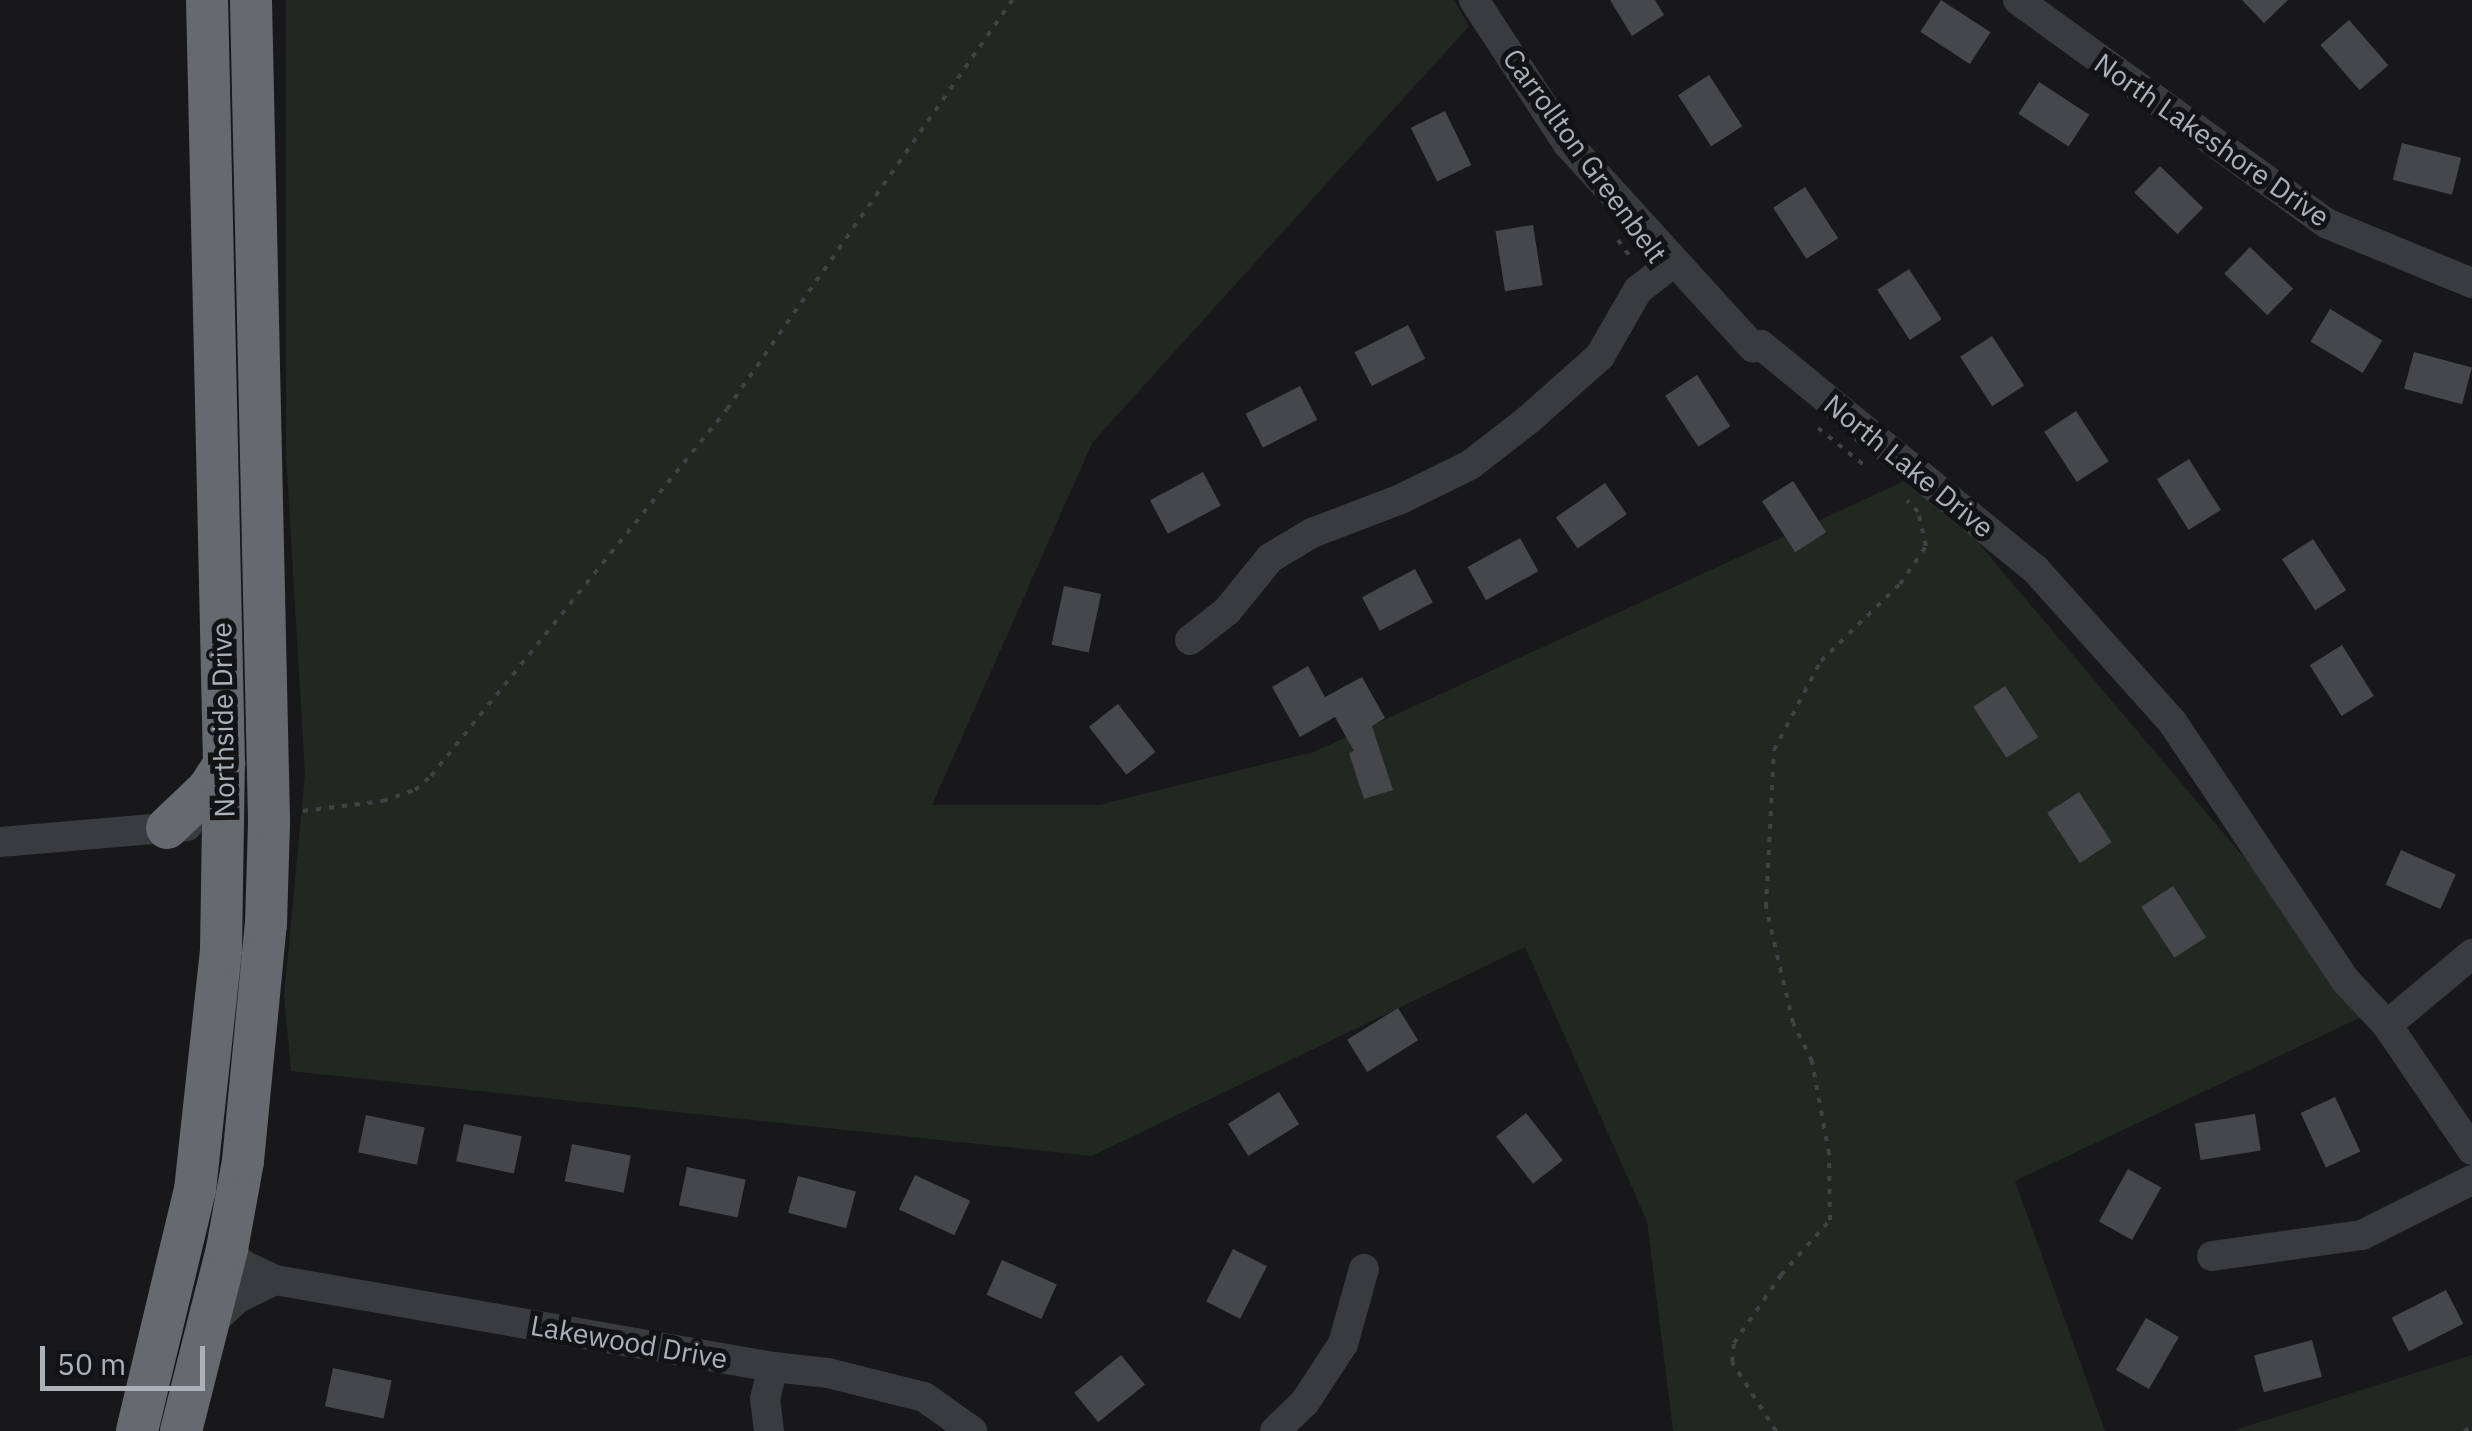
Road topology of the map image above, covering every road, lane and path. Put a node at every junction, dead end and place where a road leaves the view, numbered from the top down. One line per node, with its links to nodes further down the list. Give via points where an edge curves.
1 (207, 0): 14 (highway, Northside Drive)
2 (251, 0): 15 (highway, Northside Drive)
3 (1012, 0): 15 (path, via 727,408 432,776 383,801 324,805)
4 (1474, 0): 7 (street, North Lake Drive, via 1568,144)
5 (2018, 0): 9 (street, North Lakeshore Drive, via 2328,224)
6 (1608, 227): 8 (path, Carrollton Greenbelt)
7 (1674, 262): 8 (street); 20 (street, North Lake Drive, via 1754,347 1761,346 2034,569 2173,723 2345,980)
8 (1649, 281): 13 (street, via 1600,356 1528,420 1470,464 1270,558 1227,611)
9 (2472, 283)
10 (1809, 420): 11 (path)
11 (1878, 475)
12 (1900, 492): 35 (path, via 1918,512 1926,546 1900,584 1821,661 1774,750 1766,907 1794,1023 1812,1061 1830,1154 1830,1220 1780,1275 1734,1343 1732,1362)
13 (1190, 640)
14 (224, 764): 16 (highway, Northside Drive); 17 (highway)
15 (269, 820): 16 (street); 23 (highway, Northside Drive, via 257,1041)
16 (224, 823): 17 (street); 30 (highway, Northside Drive, via 221,950 203,1139)
17 (166, 828): 18 (street)
18 (0, 842)
19 (2472, 954): 20 (street)
20 (2387, 1025): 21 (street)
21 (2472, 1150)
22 (2472, 1180): 24 (street, via 2362,1235)
23 (227, 1248): 26 (street, Lakewood Drive, via 243,1265); 27 (highway, Northside Drive)
24 (2212, 1256)
25 (1364, 1270): 34 (street, via 1344,1344)
26 (275, 1280): 27 (street, via 238,1298); 28 (street, Lakewood Drive)
27 (210, 1324): 31 (highway, Northside Drive)
28 (773, 1367): 32 (street, via 765,1399); 33 (street, Lakewood Drive, via 924,1397)
29 (2472, 1427): 36 (path)
30 (137, 1431)
31 (181, 1431)
32 (769, 1431)
33 (972, 1431)
34 (1276, 1431)
35 (1776, 1431)
36 (2464, 1431)

